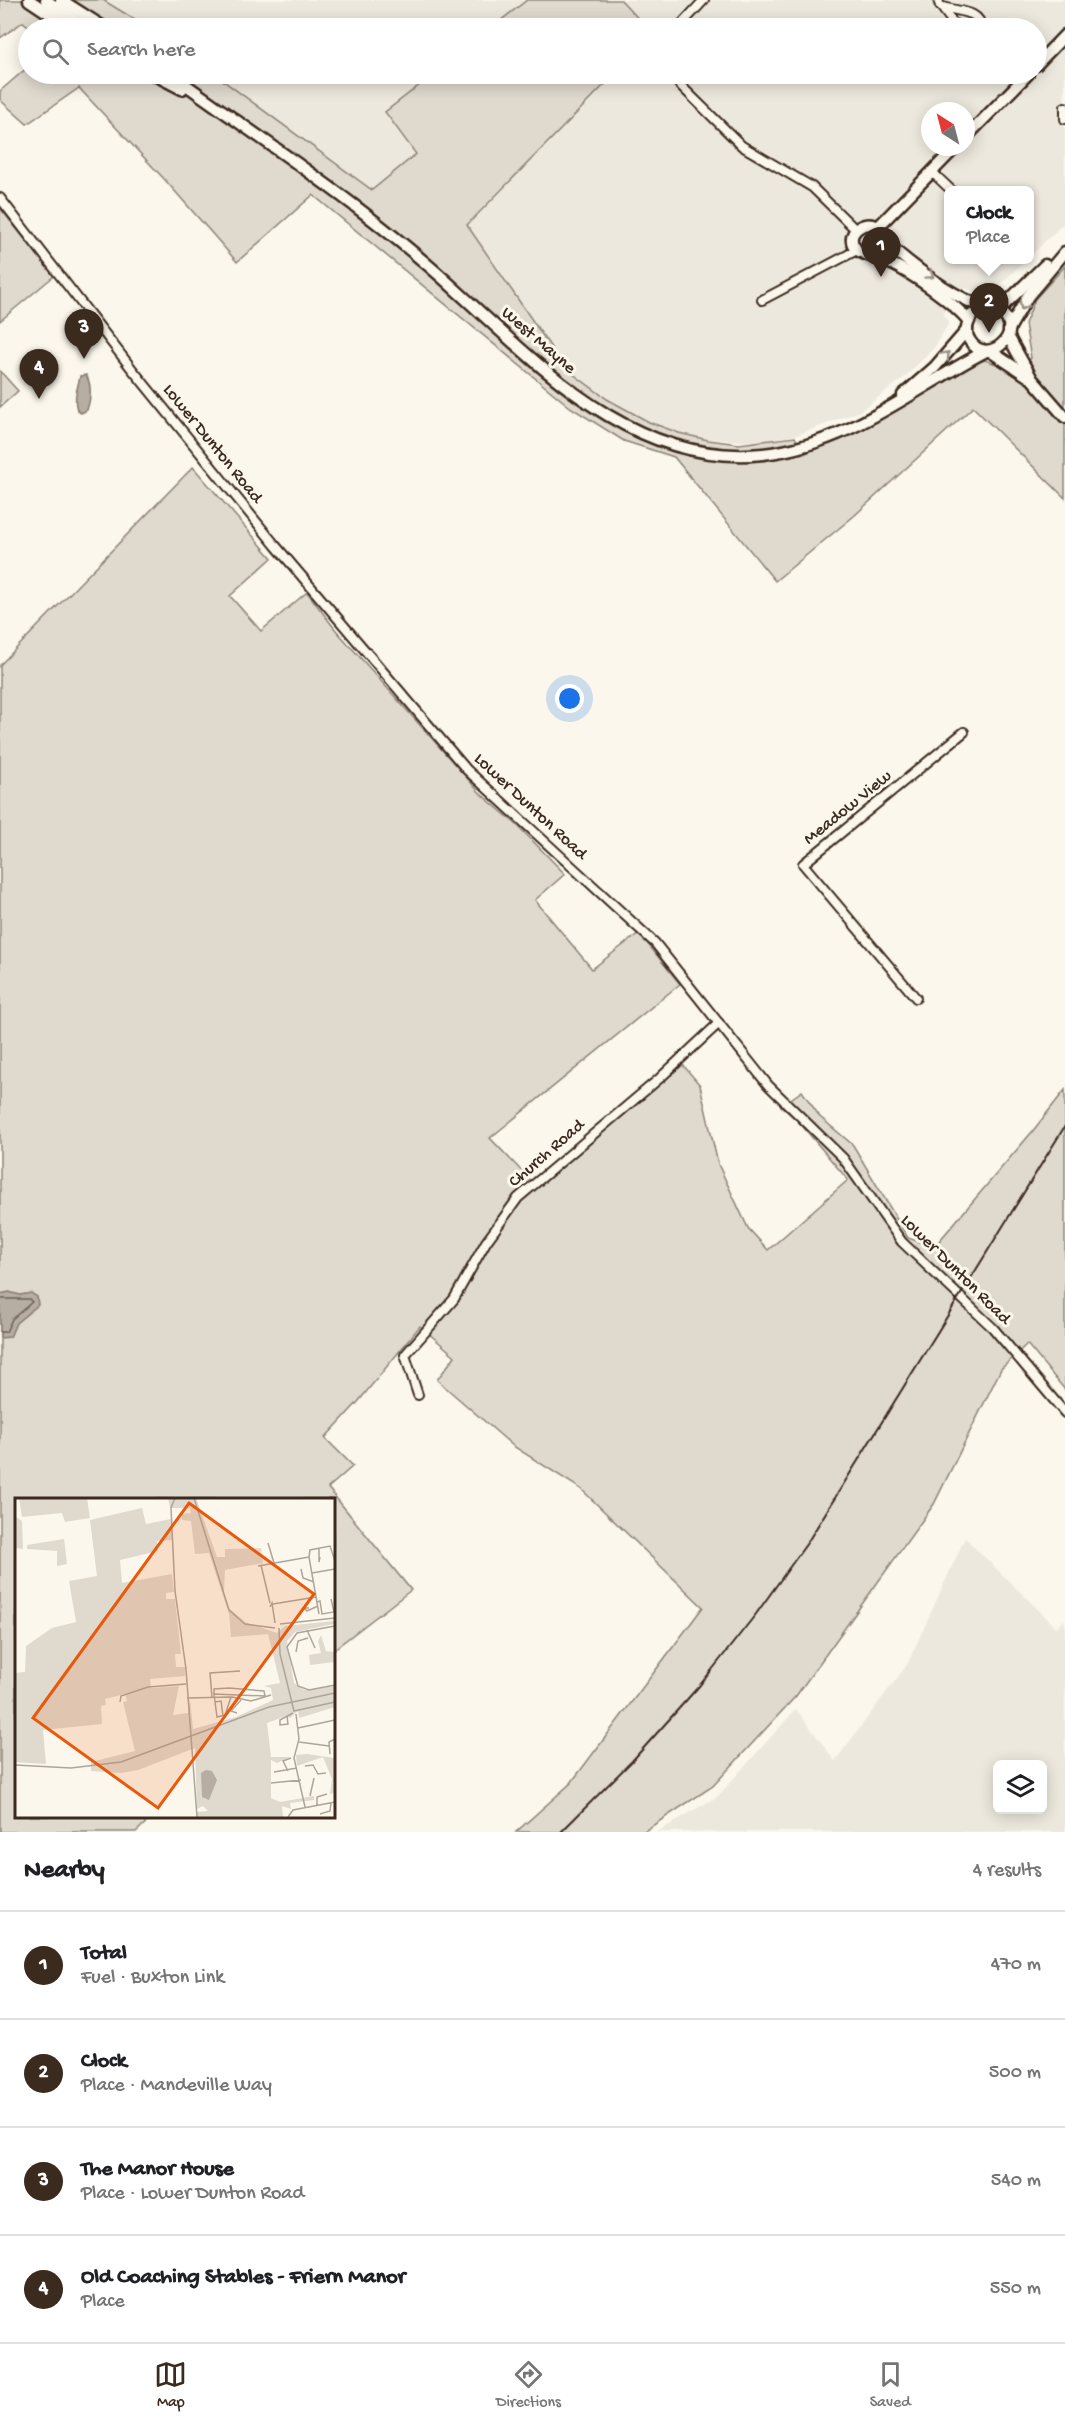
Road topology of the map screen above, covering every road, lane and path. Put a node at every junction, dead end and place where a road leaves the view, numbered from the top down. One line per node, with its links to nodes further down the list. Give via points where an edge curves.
1 (29, 0): 7 (main road)
2 (46, 0): 8 (main road)
3 (61, 0): 9 (main road)
4 (704, 0): 10 (street)
5 (939, 3): 6 (street); 11 (street)
6 (970, 14): 12 (street); 13 (street)
7 (56, 18)
8 (72, 18)
9 (89, 18)
10 (687, 18)
11 (950, 18)
12 (962, 18)
13 (979, 18)
14 (1065, 36): 15 (main road)
15 (1047, 54)
16 (173, 84): 20 (main road, West Mayne)
17 (185, 84): 20 (main road, West Mayne)
18 (679, 84): 29 (street, via 742,146 812,187)
19 (1018, 84): 23 (main road)
20 (212, 104): 41 (main road, West Mayne, via 364,213 572,393 636,431 690,450 762,454 833,438)
21 (1065, 107): 22 (street)
22 (1065, 119)
23 (975, 128)
24 (947, 156): 25 (main road)
25 (932, 172): 26 (street); 28 (main road)
26 (947, 186)
27 (0, 198): 45 (street, Lower Dunton Road, via 276,546 467,770 655,943)
28 (878, 227): 29 (main road, via 865,223); 30 (main road)
29 (855, 229): 31 (main road, via 852,242)
30 (883, 240): 33 (main road); 35 (main road, one-way to 35, via 959,295)
31 (856, 250): 33 (main road); 34 (street)
32 (1065, 251): 36 (main road); 38 (main road, one-way to 38, via 1028,296)
33 (871, 254): 37 (main road, via 956,307)
34 (762, 300)
35 (985, 308): 36 (main road); 37 (main road, via 978,310)
36 (998, 311): 38 (main road, via 1006,318)
37 (968, 325): 39 (main road, via 970,342); 41 (main road, West Mayne, one-way to 37, via 935,367)
38 (1009, 332): 39 (main road, via 1002,346); 40 (main road)
39 (988, 351): 40 (main road); 41 (main road, West Mayne)
40 (1032, 379): 42 (main road)
41 (891, 406)
42 (1065, 417)
43 (964, 732): 44 (street, Meadow View, via 803,864)
44 (916, 998)
45 (718, 1023): 46 (street, Church Road, via 660,1078 518,1198 486,1242 454,1299 405,1355); 47 (street, Lower Dunton Road, via 780,1098 843,1158 902,1242 993,1328)
46 (418, 1395)
47 (1065, 1413)

